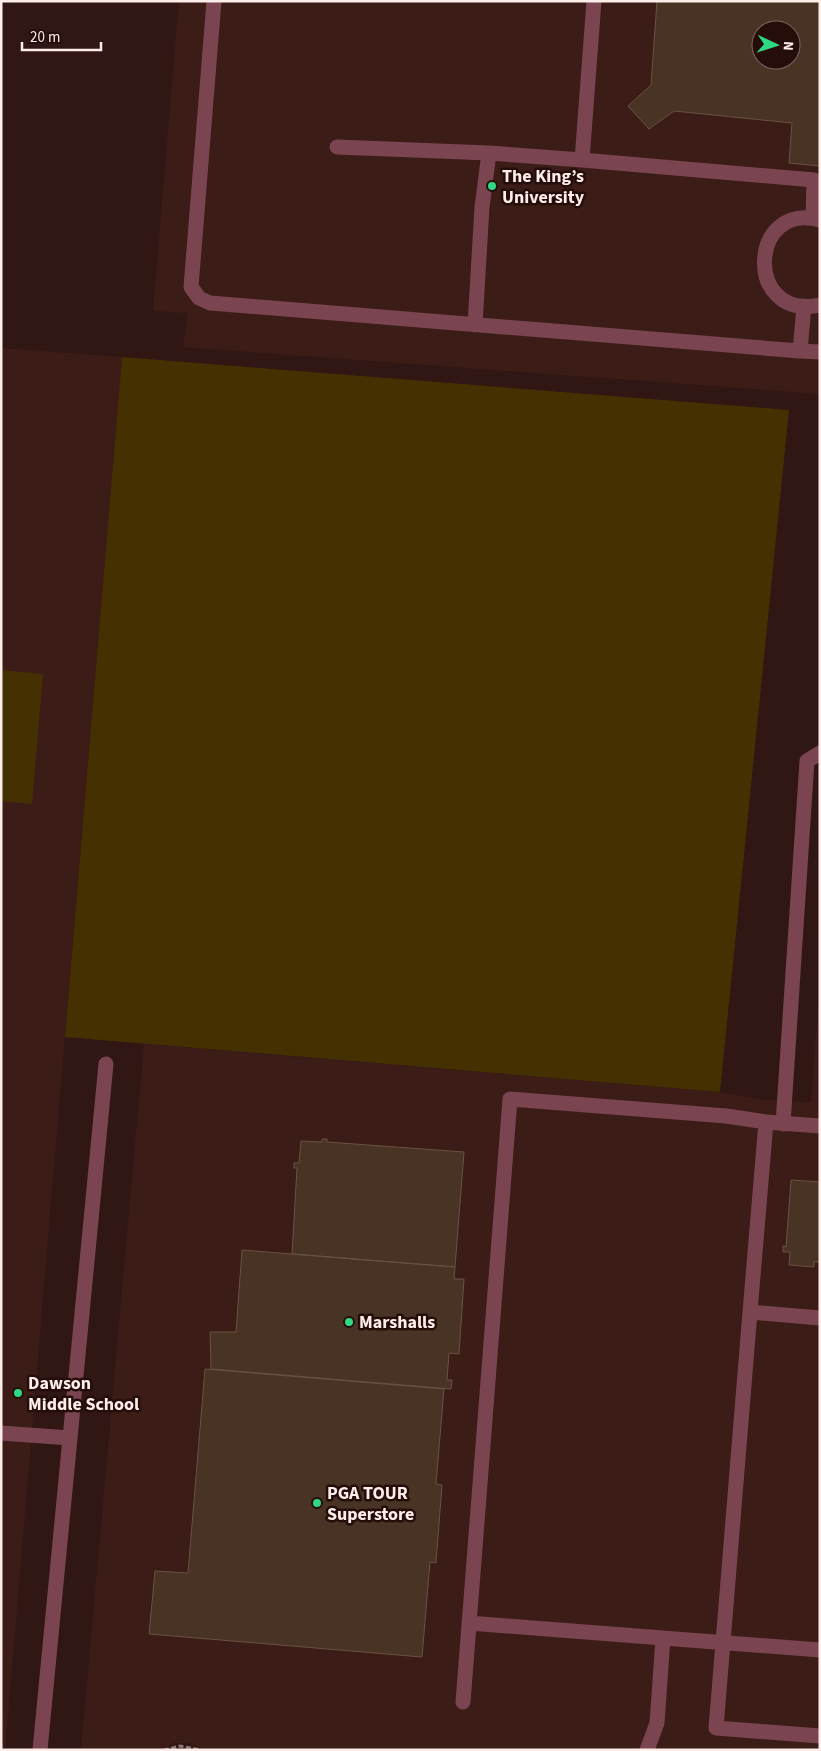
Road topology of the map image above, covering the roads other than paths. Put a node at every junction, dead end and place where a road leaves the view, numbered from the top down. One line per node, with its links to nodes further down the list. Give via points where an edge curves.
1 (214, 1): 10 (lane, via 191,288 210,303)
2 (594, 1): 5 (lane)
3 (337, 147): 4 (lane)
4 (489, 153): 5 (lane); 10 (lane, via 482,207)
5 (582, 160): 6 (lane)
6 (817, 180): 7 (lane)
7 (816, 219): 9 (lane, via 798,219 785,224 774,233 763,259 764,274 771,288 781,298)
8 (820, 305): 9 (lane)
9 (804, 306): 11 (lane)
10 (475, 325): 11 (lane)
11 (800, 351): 12 (lane)
12 (820, 352)
13 (820, 754): 16 (lane, via 807,761)
14 (106, 1064): 21 (lane)
15 (766, 1122): 16 (lane); 18 (lane); 22 (lane, via 510,1099)
16 (783, 1124): 17 (lane)
17 (820, 1126)
18 (750, 1312): 19 (lane); 24 (lane)
19 (820, 1318)
20 (1, 1433): 21 (lane)
21 (70, 1438): 28 (lane)
22 (469, 1623): 23 (lane); 26 (lane)
23 (664, 1638): 24 (lane); 29 (lane, via 657,1723)
24 (722, 1642): 25 (lane); 27 (lane, via 716,1728)
25 (820, 1650)
26 (463, 1702)
27 (820, 1736)
28 (40, 1750)
29 (647, 1750)

